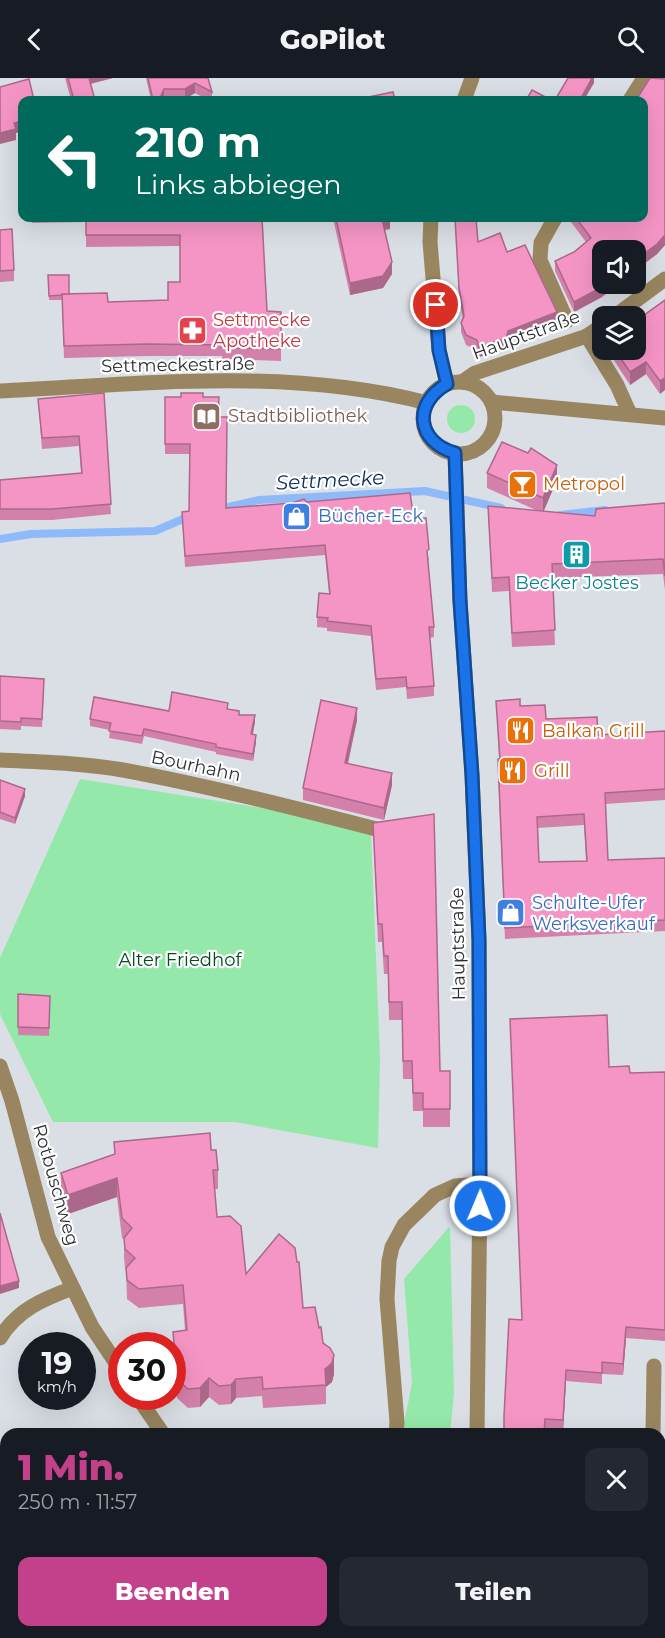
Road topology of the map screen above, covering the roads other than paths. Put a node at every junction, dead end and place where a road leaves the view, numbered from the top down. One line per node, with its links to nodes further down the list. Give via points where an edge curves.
1 (472, 78): 3 (street)
2 (644, 78): 4 (street)
3 (465, 96)
4 (633, 96)
5 (431, 222): 13 (street, via 439,350)
6 (553, 222): 9 (street, via 541,243 540,260)
7 (665, 279): 8 (street)
8 (629, 306)
9 (567, 321)
10 (592, 333): 11 (street, Hauptstraße)
11 (587, 336): 12 (street, Hauptstraße, via 475,374); 17 (street)
12 (462, 382): 13 (street); 15 (street, via 474,385)
13 (447, 384): 16 (street, via 436,390)
14 (0, 391): 16 (street, Settmeckestraße, via 220,380 349,388)
15 (492, 402): 17 (street); 19 (street, via 494,426 489,437 472,451)
16 (427, 404): 19 (street, via 424,423 428,435 443,450)
17 (630, 414): 18 (street)
18 (665, 418)
19 (455, 453): 23 (street, Hauptstraße, via 479,940)
20 (0, 760): 21 (street, Bourhahn, via 122,770)
21 (380, 830)
22 (0, 1066): 24 (street, Rotbuschweg, via 48,1237)
23 (480, 1184): 30 (street, via 455,1186 435,1195 404,1225 392,1247 387,1299); 31 (street, Hauptstraße)
24 (73, 1288): 25 (street, via 25,1310); 26 (street, Rotbuschweg)
25 (0, 1338)
26 (108, 1351)
27 (654, 1366): 32 (street)
28 (147, 1410): 29 (street)
29 (159, 1428)
30 (396, 1428)
31 (477, 1428)
32 (653, 1428)

